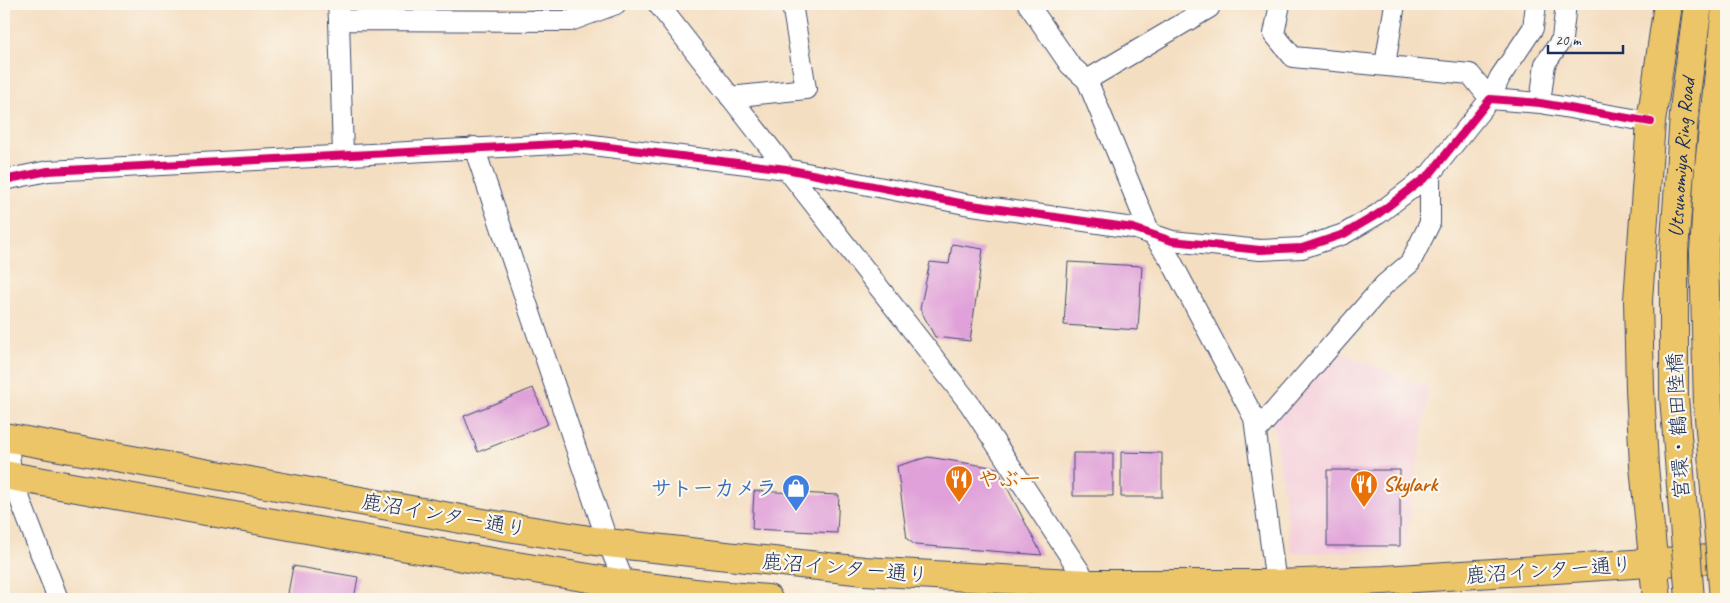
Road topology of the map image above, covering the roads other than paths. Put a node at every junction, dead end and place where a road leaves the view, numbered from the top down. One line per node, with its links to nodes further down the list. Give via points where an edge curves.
1 (616, 4): 13 (street, via 570,21)
2 (658, 4): 16 (street)
3 (792, 4): 16 (street, via 806,90)
4 (1028, 4): 15 (street, via 1070,65)
5 (1209, 4): 15 (street, via 1208,8)
6 (1280, 4): 14 (street, via 1274,34 1293,57)
7 (1396, 4): 14 (street)
8 (1536, 4): 17 (street, via 1533,28 1500,77)
9 (1566, 4): 18 (street, via 1562,39 1545,64)
10 (1668, 4): 19 (main road)
11 (1698, 4): 26 (main road, Utsunomiya Ring Road, via 1685,102)
12 (1726, 7): 27 (main road, Utsunomiya Ring Road, via 1708,167)
13 (339, 12): 21 (street)
14 (1385, 65): 17 (street, via 1470,74)
15 (1087, 80): 25 (street)
16 (730, 96): 22 (street)
17 (1490, 100): 18 (street); 23 (street)
18 (1540, 103): 19 (street)
19 (1651, 122): 33 (main road, via 1638,300 1644,457)
20 (474, 147): 21 (street); 22 (street, via 576,143); 31 (street)
21 (343, 154): 24 (street, via 48,171)
22 (786, 169): 25 (street, via 965,204 1133,228); 36 (street, via 969,403)
23 (1430, 174): 25 (street, via 1378,214 1344,234 1302,248 1260,250 1172,241); 28 (street, via 1430,222 1410,263 1384,285)
24 (4, 180)
25 (1152, 235): 28 (street, via 1170,259 1254,418)
26 (1674, 252): 40 (main road, 宮環・鶴田陸橋, bridge, via 1674,397)
27 (1704, 253): 42 (main road, 宮環・鶴田陸橋, bridge, via 1708,405)
28 (1256, 432): 34 (street)
29 (6, 438): 30 (street); 31 (main road, 鹿沼インター通り)
30 (7, 476): 35 (main road, 鹿沼インター通り, via 480,560); 37 (street)
31 (608, 543): 35 (street); 36 (main road, 鹿沼インター通り, via 864,572)
32 (1726, 558): 33 (main road, 鹿沼インター通り)
33 (1654, 564): 34 (main road, 鹿沼インター通り); 39 (main road)
34 (1276, 584): 36 (main road, 鹿沼インター通り)
35 (625, 592): 38 (main road, 鹿沼インター通り)
36 (1094, 592)
37 (58, 599)
38 (768, 599)
39 (1657, 599)
40 (1690, 599)
41 (1715, 599): 42 (main road)
42 (1725, 599)

